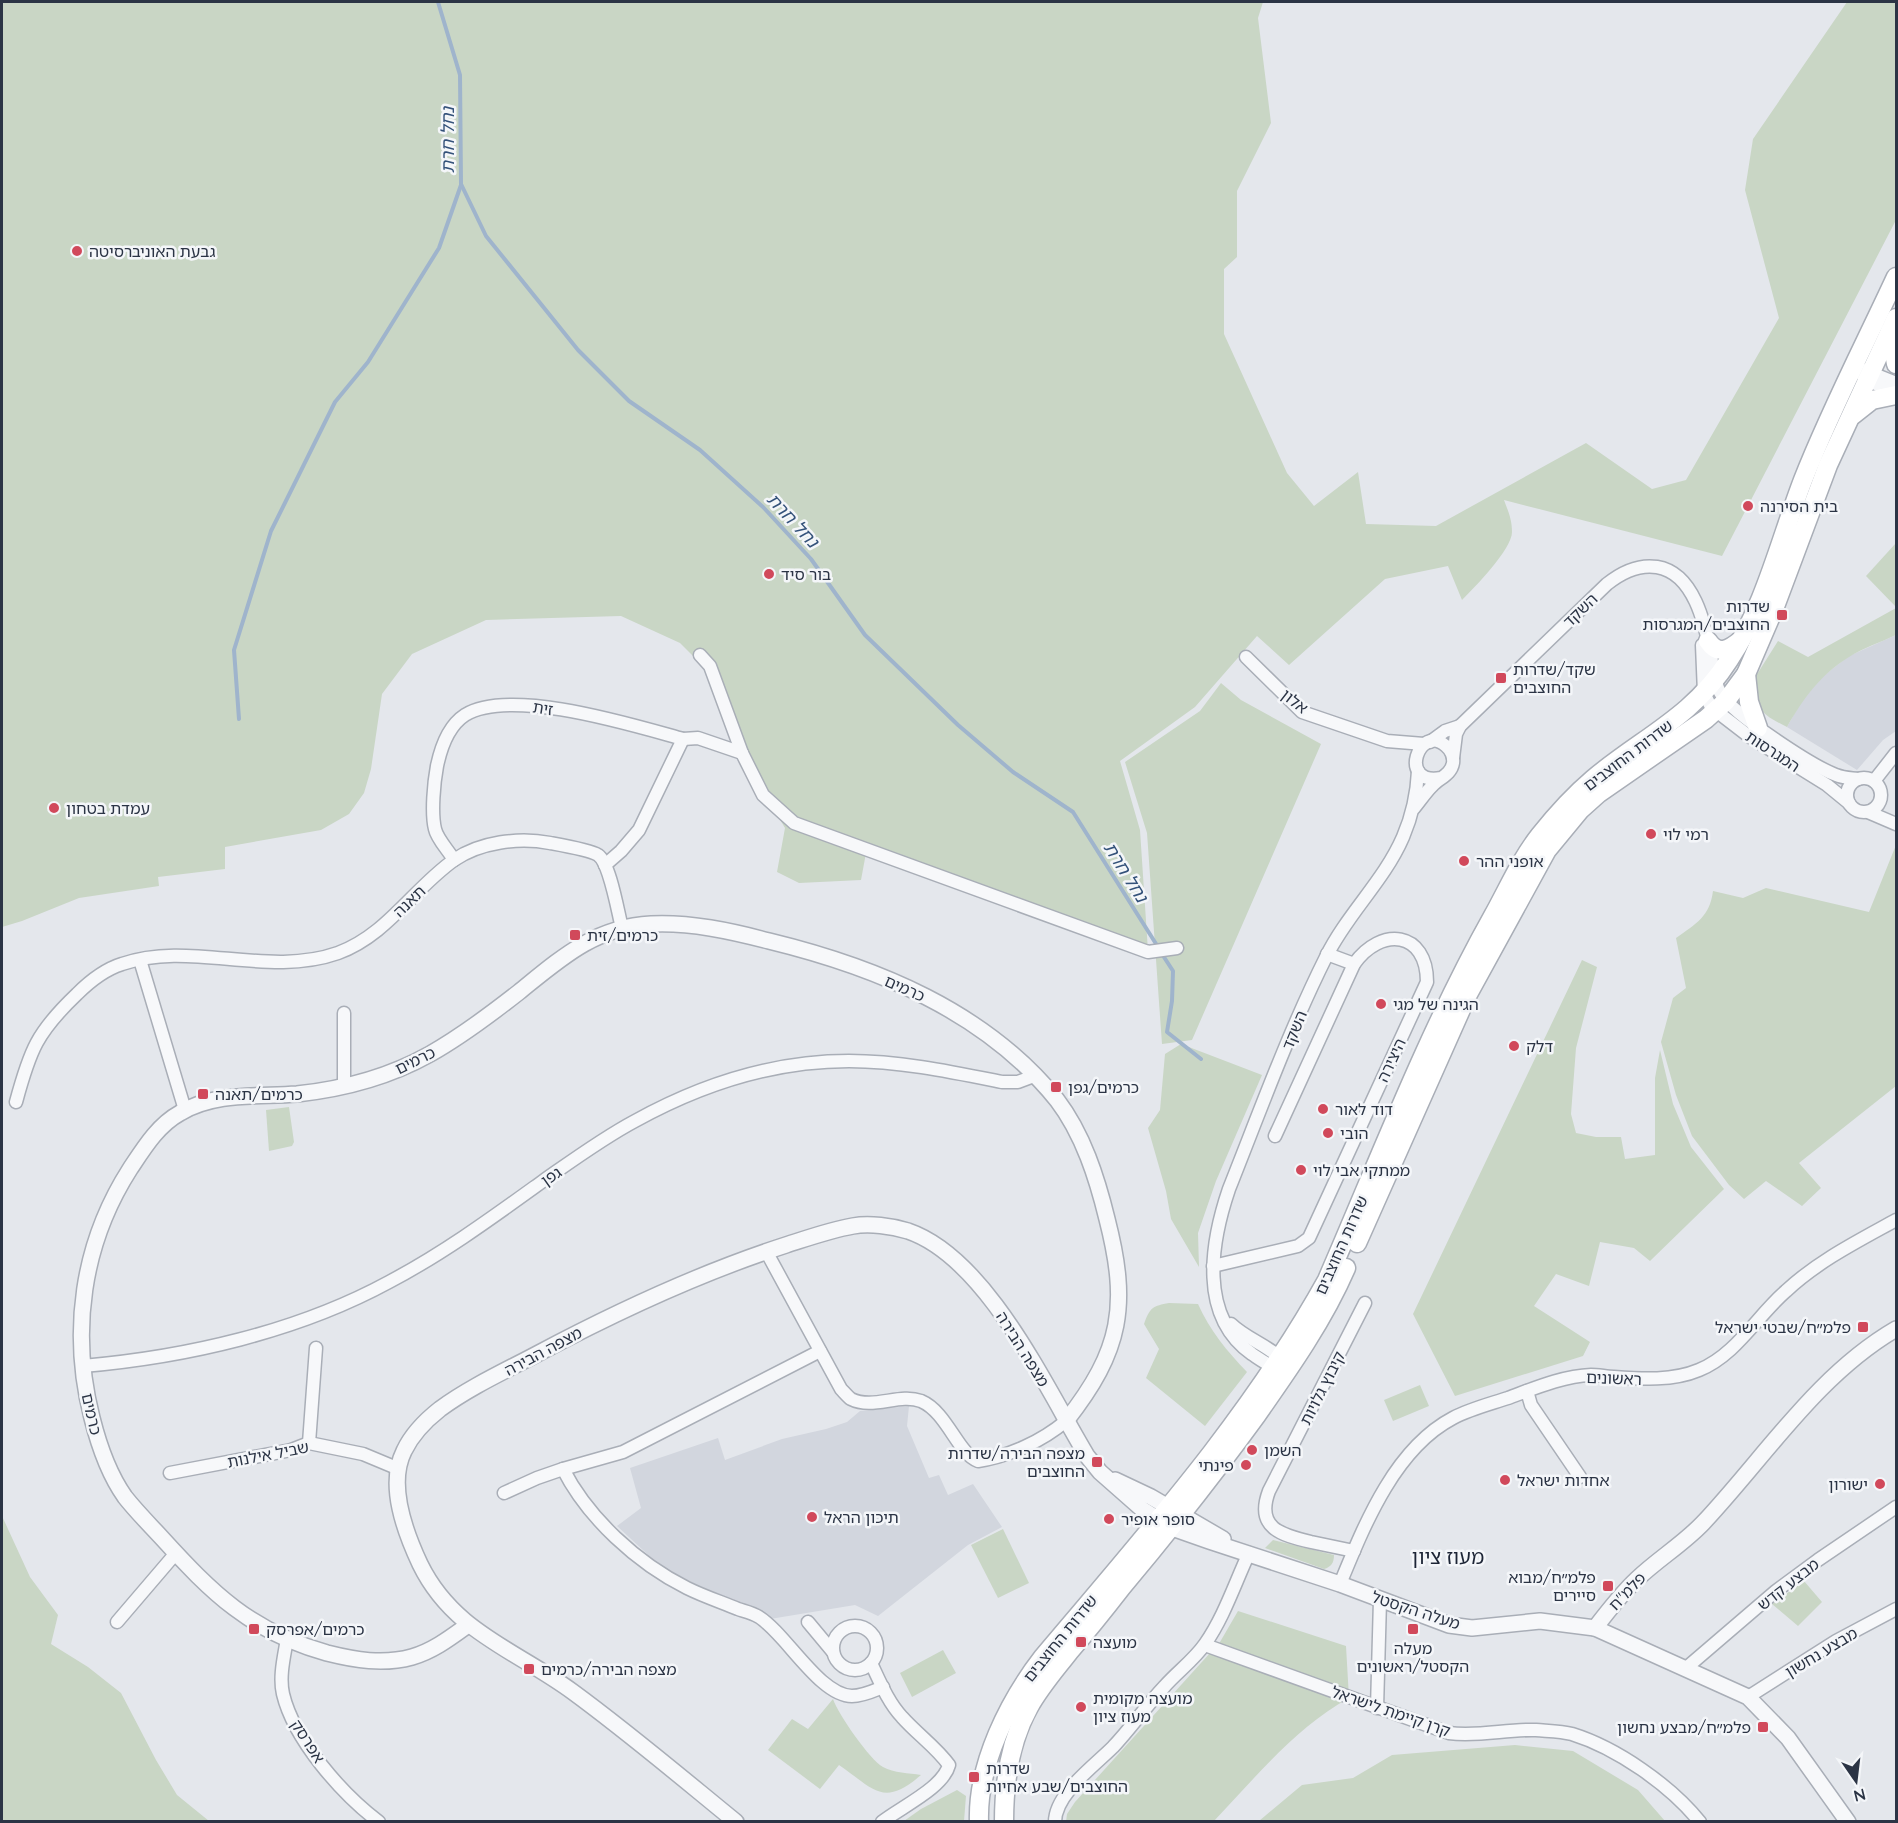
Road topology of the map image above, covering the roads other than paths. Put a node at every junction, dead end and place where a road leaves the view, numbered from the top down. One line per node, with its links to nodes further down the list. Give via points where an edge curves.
1 (1896, 277): 4 (main road)
2 (1893, 324): 3 (main road); 4 (main road)
3 (1896, 364)
4 (1864, 374): 5 (street); 6 (street); 7 (main road, שדרות החוצבים); 9 (main road, שדרות החוצבים, via 1804,477)
5 (1896, 383)
6 (1896, 394): 7 (main road, via 1872,400)
7 (1850, 418): 13 (main road, שדרות החוצבים)
8 (1702, 622): 10 (street, השקד); 14 (street, השקד); 16 (street, השקד, via 1686,585 1663,568 1644,566 1617,575)
9 (1741, 640): 10 (main road, via 1718,651); 14 (main road, שדרות החוצבים)
10 (1708, 641): 14 (street, השקד)
11 (700, 656): 21 (street, via 710,666)
12 (1246, 657): 19 (street, אלון, via 1302,712)
13 (1746, 674): 15 (main road, שדרות החוצבים); 17 (main road)
14 (1710, 687): 15 (street, המגרסות); 54 (main road, שדרות החוצבים, via 1675,720 1594,778 1537,839 1460,975 1327,1281)
15 (1721, 706): 17 (street, המגרסות); 29 (street, המגרסות, via 1767,748); 54 (main road, שדרות החוצבים, via 1599,793 1547,850 1467,996 1329,1305)
16 (1460, 726): 20 (street, השקד); 23 (street)
17 (1758, 728): 26 (street, המגרסות, via 1834,775)
18 (683, 738): 21 (street, זית, via 698,738); 34 (street, זית, via 600,717 524,705 481,707 463,716 443,742 436,769 435,830); 35 (street, via 639,830)
19 (1387, 741): 20 (street, אלון); 24 (street, אלון, via 1406,753)
20 (1427, 743): 23 (street, via 1442,743); 24 (street, via 1417,754)
21 (742, 753): 37 (street, via 763,795 794,823 1148,952)
22 (1896, 753): 27 (street)
23 (1453, 758): 25 (street, via 1450,770)
24 (1417, 768): 25 (street, via 1428,778); 30 (street, השקד)
25 (1441, 778): 30 (street, השקד)
26 (1858, 779): 27 (street); 29 (street, via 1848,789)
27 (1874, 781): 28 (street)
28 (1882, 798): 31 (street); 32 (street)
29 (1849, 802): 31 (street, via 1857,811)
30 (1413, 810): 38 (street, השקד, via 1392,857)
31 (1868, 812): 33 (street)
32 (1896, 819)
33 (1896, 824)
34 (454, 860): 35 (street, תאנה, via 476,849 523,840 564,845 599,855); 39 (street, תאנה, via 387,923 338,952 288,962 181,956)
35 (605, 865): 36 (street)
36 (622, 928): 42 (street, כרמים, via 665,924 718,930 808,951 862,969 950,1009 993,1038); 43 (street, כרמים, via 567,954 466,1032 429,1054 397,1070)
37 (1177, 948)
38 (1327, 954): 40 (street); 49 (street, השקד, via 1229,1189 1215,1236)
39 (140, 960): 44 (street, תאנה, via 110,969 57,1013 34,1044); 45 (street)
40 (1354, 964): 46 (street, היצירה); 49 (street, היצירה, via 1364,950 1395,937 1410,943 1424,959 1427,982 1308,1238 1298,1246)
41 (344, 1013): 43 (street)
42 (1034, 1076): 55 (street, גפן, via 1002,1082 920,1067 849,1061 769,1068 730,1078 634,1121 464,1238 351,1302 284,1326 208,1346); 57 (street, כרמים, via 1061,1105 1090,1161 1106,1211 1119,1276 1117,1329 1102,1365)
43 (344, 1087): 45 (street, כרמים, via 225,1098)
44 (16, 1102)
45 (185, 1110): 55 (street, כרמים, via 161,1128 144,1148 103,1222 89,1263 82,1308)
46 (1275, 1136)
47 (1896, 1220): 56 (street, ראשונים, via 1808,1273 1716,1362 1698,1371 1649,1379 1572,1377)
48 (766, 1251): 53 (street); 57 (street, מצפה הבירה, via 856,1225 909,1232 939,1248 987,1293); 59 (street, מצפה הבירה, via 614,1313 488,1380 441,1408 420,1427 403,1453)
49 (1213, 1266): 54 (street, via 1220,1309 1239,1343)
50 (1365, 1303): 66 (street, קיבוץ גלויות, via 1269,1491 1264,1512 1277,1531)
51 (1896, 1329): 75 (street, פלמ"ח, via 1827,1383 1698,1528 1637,1578)
52 (316, 1348): 58 (street)
53 (820, 1351): 57 (street, via 851,1399 920,1401 933,1409 978,1461 1033,1443); 60 (street, via 623,1452)
54 (1280, 1365): 65 (main road, שדרות החוצבים, via 1203,1465)
55 (83, 1366): 68 (street, כרמים, via 86,1397 108,1468 125,1497)
56 (1527, 1391): 62 (street, via 1531,1405); 66 (street, ראשונים, via 1454,1418 1429,1434 1387,1484)
57 (1066, 1421): 65 (street, מצפה הבירה, via 1100,1473)
58 (309, 1443): 59 (street, שביל אילנות, via 363,1454); 61 (street, שביל אילנות, via 291,1450)
59 (399, 1469): 74 (street, מצפה הבירה, via 396,1480 400,1508 419,1563 430,1584)
60 (563, 1469): 63 (street); 81 (street, via 591,1512 661,1573 687,1588 759,1617 817,1677 836,1690 849,1696)
61 (170, 1473)
62 (1580, 1477)
63 (504, 1493)
64 (1896, 1507): 80 (street, מבצע קדש, via 1783,1586)
65 (1170, 1518): 67 (street, מעלה הקסטל); 87 (main road, שדרות החוצבים, via 1043,1657 1019,1689 991,1754); 88 (main road, שדרות החוצבים, via 1028,1707 1010,1760)
66 (1354, 1551): 69 (street, ראשונים)
67 (1246, 1552): 69 (street, מעלה הקסטל); 77 (street)
68 (176, 1553): 72 (street); 76 (street, כרמים, via 236,1610)
69 (1340, 1584): 70 (street, מעלה הקסטל)
70 (1380, 1600): 75 (street, מעלה הקסטל, via 1449,1625 1472,1628 1540,1621); 83 (street)
71 (1896, 1609): 82 (street, מבצע נחשון, via 1836,1641)
72 (117, 1622)
73 (808, 1622): 78 (street)
74 (468, 1625): 76 (street, כרמים, via 435,1648 387,1662 355,1660); 85 (street, מצפה הבירה, via 569,1689)
75 (1595, 1628): 80 (street, פלמ"ח)
76 (287, 1639): 84 (street, אפרסק, via 283,1693 298,1730 340,1785)
77 (1205, 1645): 83 (street, קרן קיימת לישראל); 89 (street, via 1065,1794)
78 (833, 1652): 79 (street, via 847,1669 857,1670); 79 (street, via 839,1632 860,1627 876,1642)
79 (871, 1663): 81 (street)
80 (1685, 1668): 82 (street, פלמ"ח)
81 (883, 1687): 86 (street, via 901,1716 949,1765 939,1782)
82 (1748, 1697): 91 (street, פלמ"ח, via 1788,1738)
83 (1377, 1708): 90 (street, קרן קיימת לישראל, via 1449,1733 1534,1730 1571,1734 1634,1764)
84 (379, 1821)
85 (736, 1821)
86 (882, 1821)
87 (979, 1821)
88 (1004, 1821)
89 (1055, 1821)
90 (1700, 1821)
91 (1848, 1821)

